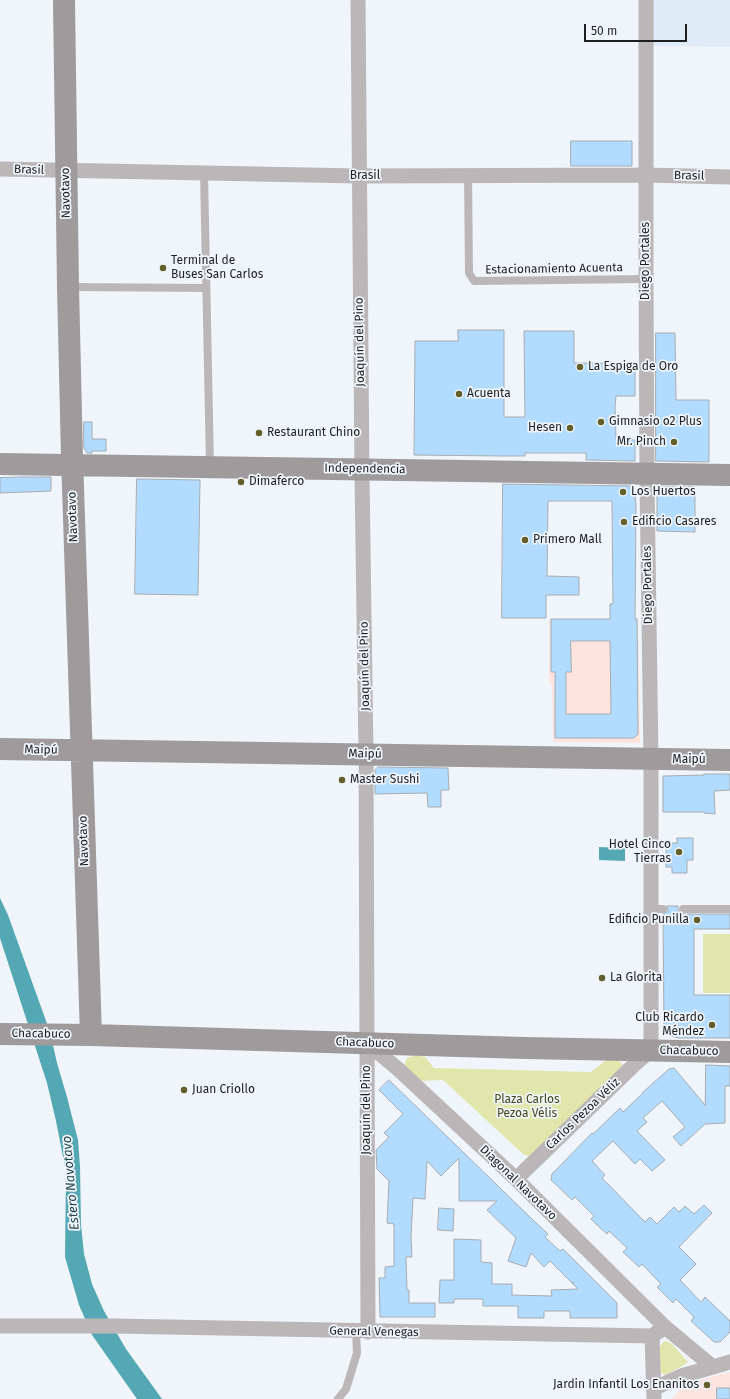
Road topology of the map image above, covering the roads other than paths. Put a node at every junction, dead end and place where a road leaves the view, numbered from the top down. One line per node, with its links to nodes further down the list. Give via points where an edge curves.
1 (64, 0): 5 (street, Navotavo)
2 (358, 0): 8 (street, Joaquín del Pino)
3 (646, 0): 7 (street, Diego Portales)
4 (0, 170): 5 (street, Brasil)
5 (66, 172): 6 (street, Brasil); 12 (street, Navotavo)
6 (204, 173): 8 (street, Brasil); 13 (lane)
7 (646, 175): 9 (street, Brasil); 10 (street, Brasil); 11 (street, Diego Portales)
8 (359, 176): 9 (street, Brasil); 17 (street, Joaquín del Pino)
9 (468, 176): 11 (lane, Estacionamiento Acuenta, via 469,273 474,281)
10 (730, 177)
11 (646, 279): 18 (street, Diego Portales)
12 (68, 287): 13 (lane); 15 (street, Navotavo)
13 (206, 288): 16 (lane)
14 (0, 464): 15 (street, Independencia)
15 (72, 465): 16 (street, Independencia); 21 (street, Navotavo)
16 (210, 467): 17 (street, Independencia)
17 (362, 469): 18 (street, Independencia); 22 (street, Joaquín del Pino)
18 (647, 474): 19 (street, Independencia); 23 (street, Diego Portales)
19 (730, 475)
20 (0, 749): 21 (street, Maipú)
21 (81, 750): 22 (street, Maipú); 28 (street, Navotavo)
22 (366, 754): 23 (street, Maipú); 29 (street, Joaquín del Pino)
23 (650, 759): 24 (street, Maipú); 30 (street, Diego Portales, via 657,909)
24 (730, 760)
25 (683, 909): 26 (lane)
26 (730, 909)
27 (0, 1034): 28 (street, Chacabuco)
28 (91, 1035): 29 (street, Chacabuco)
29 (367, 1043): 30 (street, Chacabuco); 32 (street, Diagonal Navotavo); 35 (street, Joaquín del Pino)
30 (651, 1050): 31 (street, Chacabuco); 32 (street, Carlos Pezoa Véliz)
31 (730, 1052)
32 (516, 1179): 34 (street, Diagonal Navotavo)
33 (0, 1326): 35 (street, General Venegas)
34 (665, 1327): 36 (street); 38 (street)
35 (362, 1332): 36 (street, General Venegas); 40 (lane, via 346,1389)
36 (652, 1336): 39 (street)
37 (730, 1362): 38 (street)
38 (713, 1367): 39 (street, via 681,1376)
39 (653, 1394)
40 (338, 1399)

